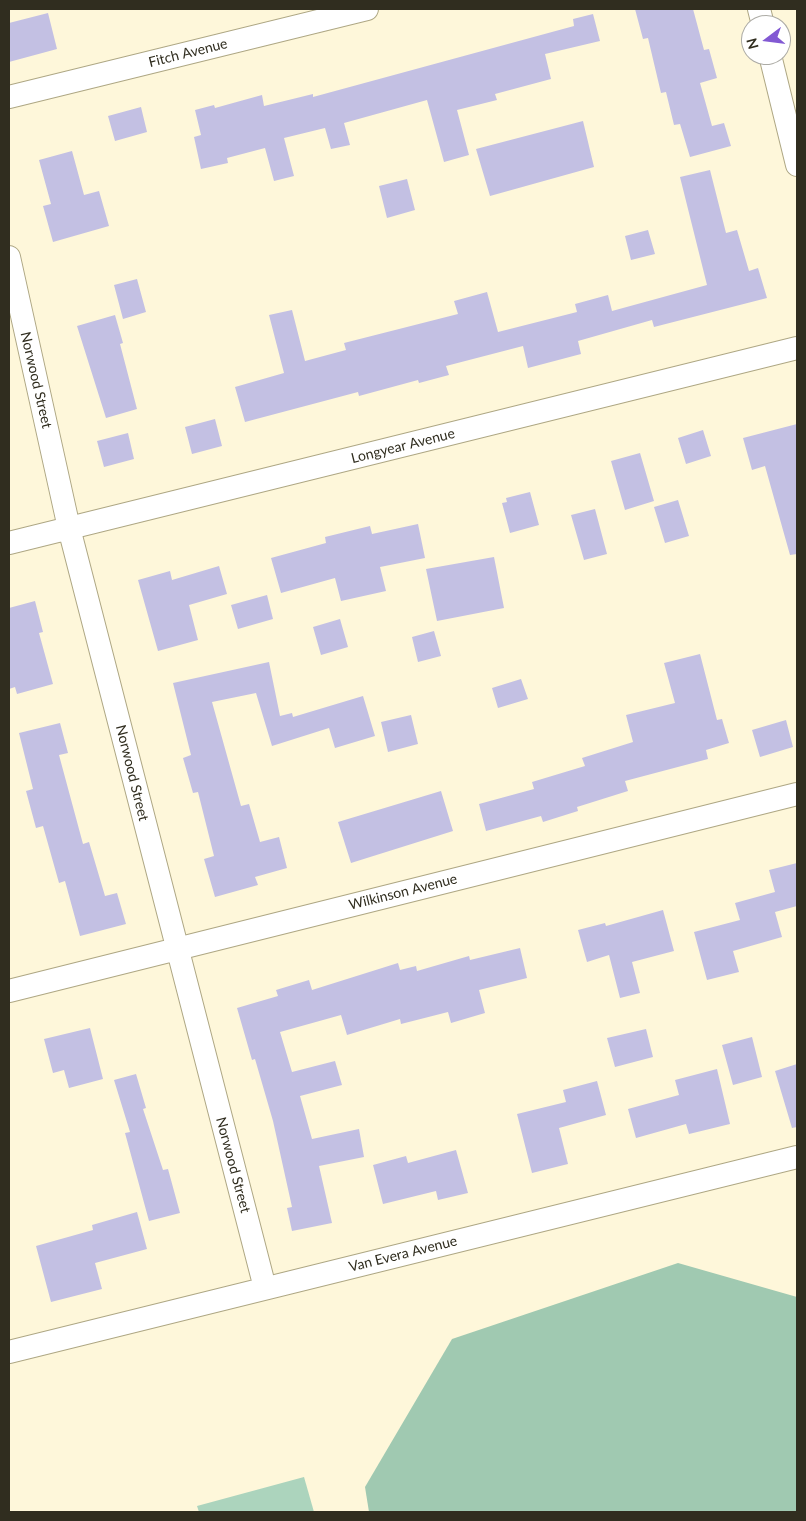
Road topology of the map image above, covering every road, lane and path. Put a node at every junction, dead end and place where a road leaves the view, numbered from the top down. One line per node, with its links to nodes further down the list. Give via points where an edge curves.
1 (367, 9): 3 (street, Fitch Avenue)
2 (772, 65): 4 (street)
3 (9, 97)
4 (797, 165)
5 (9, 256): 7 (street, Norwood Street)
6 (797, 348): 7 (street, Longyear Avenue)
7 (69, 528): 8 (street, Longyear Avenue); 10 (street, Norwood Street)
8 (9, 543)
9 (797, 794): 10 (street, Wilkinson Avenue)
10 (176, 949): 11 (street, Wilkinson Avenue); 13 (street, Norwood Street)
11 (9, 991)
12 (797, 1157): 13 (street, Van Evera Avenue)
13 (265, 1288): 14 (street, Van Evera Avenue)
14 (9, 1352)

